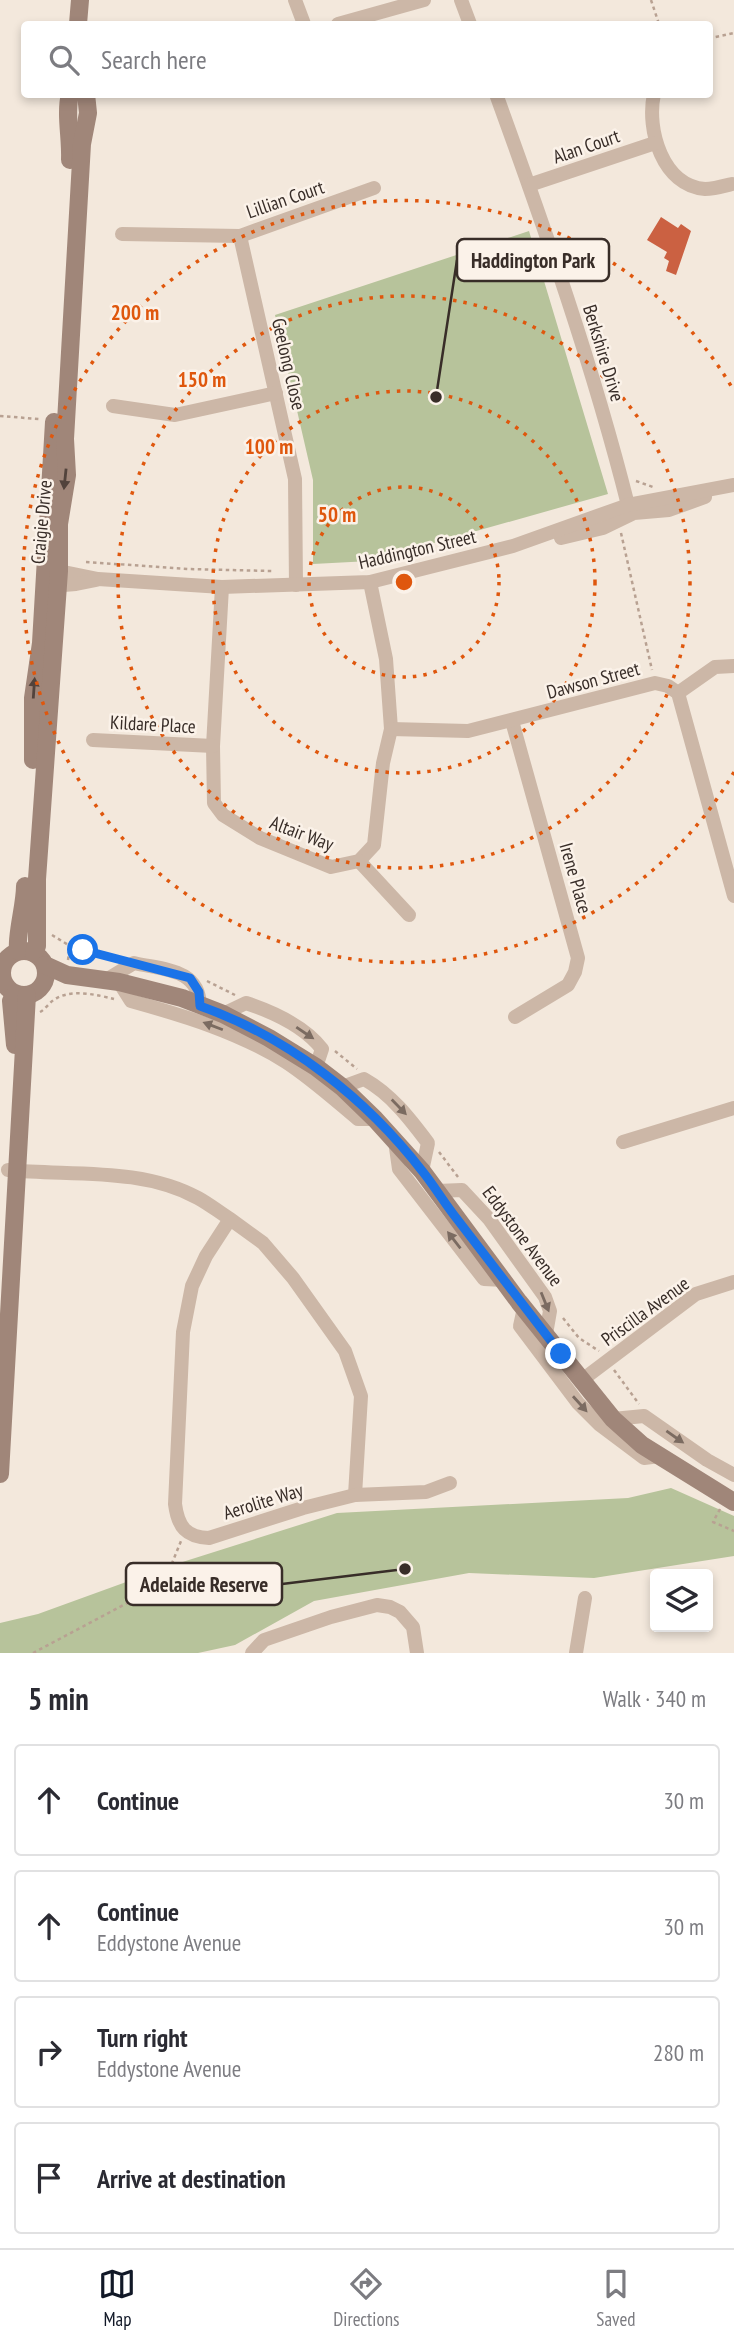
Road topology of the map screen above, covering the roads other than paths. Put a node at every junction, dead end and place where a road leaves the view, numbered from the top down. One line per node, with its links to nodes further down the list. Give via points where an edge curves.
1 (80, 0): 6 (main road)
2 (90, 0): 7 (main road)
3 (295, 0): 8 (street)
4 (424, 0): 9 (street)
5 (461, 0): 10 (street)
6 (78, 21)
7 (88, 21)
8 (303, 21)
9 (349, 21)
10 (469, 21)
11 (70, 98): 27 (main road, Craigie Drive)
12 (86, 98): 27 (main road, Craigie Drive, one-way to 27, via 65,439 67,475)
13 (497, 98): 17 (street, Berkshire Drive)
14 (653, 98): 15 (street)
15 (655, 143): 16 (street, via 681,181 705,189); 17 (street, Alan Court)
16 (732, 184)
17 (529, 185): 25 (street, Berkshire Drive)
18 (374, 188): 20 (street, Lillian Court)
19 (122, 234): 20 (street, Lillian Court)
20 (240, 236): 21 (street, Geelong Close)
21 (276, 393): 22 (street, via 175,415); 28 (street, Geelong Close, via 295,479)
22 (113, 407)
23 (734, 485): 25 (street, Haddington Street)
24 (734, 492): 26 (street, via 656,513 634,513 603,528)
25 (628, 505): 26 (street, Haddington Street)
26 (513, 547): 29 (street, Haddington Street)
27 (51, 578): 30 (street, Haddington Street); 40 (main road, Craigie Drive, via 33,688 25,907 17,943)
28 (296, 578): 29 (street, Haddington Street); 30 (street, Haddington Street)
29 (370, 582): 34 (street, via 386,660)
30 (222, 587): 36 (street, Altair Way)
31 (734, 666): 32 (street, via 715,667)
32 (678, 694): 33 (street, Dawson Street, via 655,683); 38 (street)
33 (512, 721): 34 (street, Dawson Street, via 468,731); 47 (street, Irene Place, via 578,958 568,985)
34 (391, 729): 37 (street, via 374,845)
35 (93, 740): 36 (street, Kildare Place)
36 (213, 746): 37 (street, Altair Way, via 214,803 223,815 260,838 331,867)
37 (359, 861): 39 (street)
38 (734, 896)
39 (408, 915)
40 (32, 957): 41 (main road, via 10,955); 42 (main road); 44 (main road, via 46,979)
41 (1, 971): 44 (main road, via 8,989)
42 (67, 975): 43 (main road); 44 (main road)
43 (112, 981): 45 (main road); 45 (street, via 134,963 190,978 199,992); 51 (street, one-way to 43, via 358,1119 286,1062 248,1042 220,1028 131,1001)
44 (27, 993): 54 (main road)
45 (200, 1006): 46 (main road)
46 (223, 1014): 48 (main road); 48 (street, one-way to 48, via 246,1003 267,1010 322,1049)
47 (515, 1017)
48 (316, 1068): 49 (main road)
49 (342, 1087): 51 (main road); 55 (street, one-way to 55, via 364,1079 379,1087 405,1114 428,1143)
50 (734, 1108): 53 (street)
51 (375, 1119): 52 (main road)
52 (395, 1141): 55 (main road); 58 (street, one-way to 52, via 484,1279 399,1169)
53 (623, 1142)
54 (13, 1170): 57 (street, via 135,1178 198,1198); 60 (main road); 66 (main road)
55 (422, 1171): 56 (main road)
56 (436, 1191): 58 (main road); 62 (street, Eddystone Avenue, one-way to 62, via 462,1190 489,1219 545,1297 550,1311)
57 (230, 1219): 69 (street, via 262,1243 293,1278 345,1351 361,1396); 69 (street, Aerolite Way, via 192,1286 183,1332 177,1519 194,1537 209,1538)
58 (504, 1280): 61 (main road)
59 (734, 1282): 63 (street, Priscilla Avenue, via 696,1294)
60 (0, 1293)
61 (524, 1308): 62 (main road); 65 (street, one-way to 65, via 520,1326 600,1426 644,1458)
62 (546, 1334): 63 (main road)
63 (582, 1380): 64 (main road)
64 (613, 1419): 65 (main road); 67 (street, one-way to 67, via 644,1416)
65 (660, 1456): 70 (main road)
66 (0, 1474)
67 (734, 1475)
68 (450, 1483): 69 (street, Aerolite Way, via 426,1492)
69 (355, 1495)
70 (730, 1506)
71 (585, 1598): 74 (street)
72 (252, 1653): 73 (street, via 264,1640 377,1605 400,1612 413,1627)
73 (417, 1653)
74 (576, 1653)

